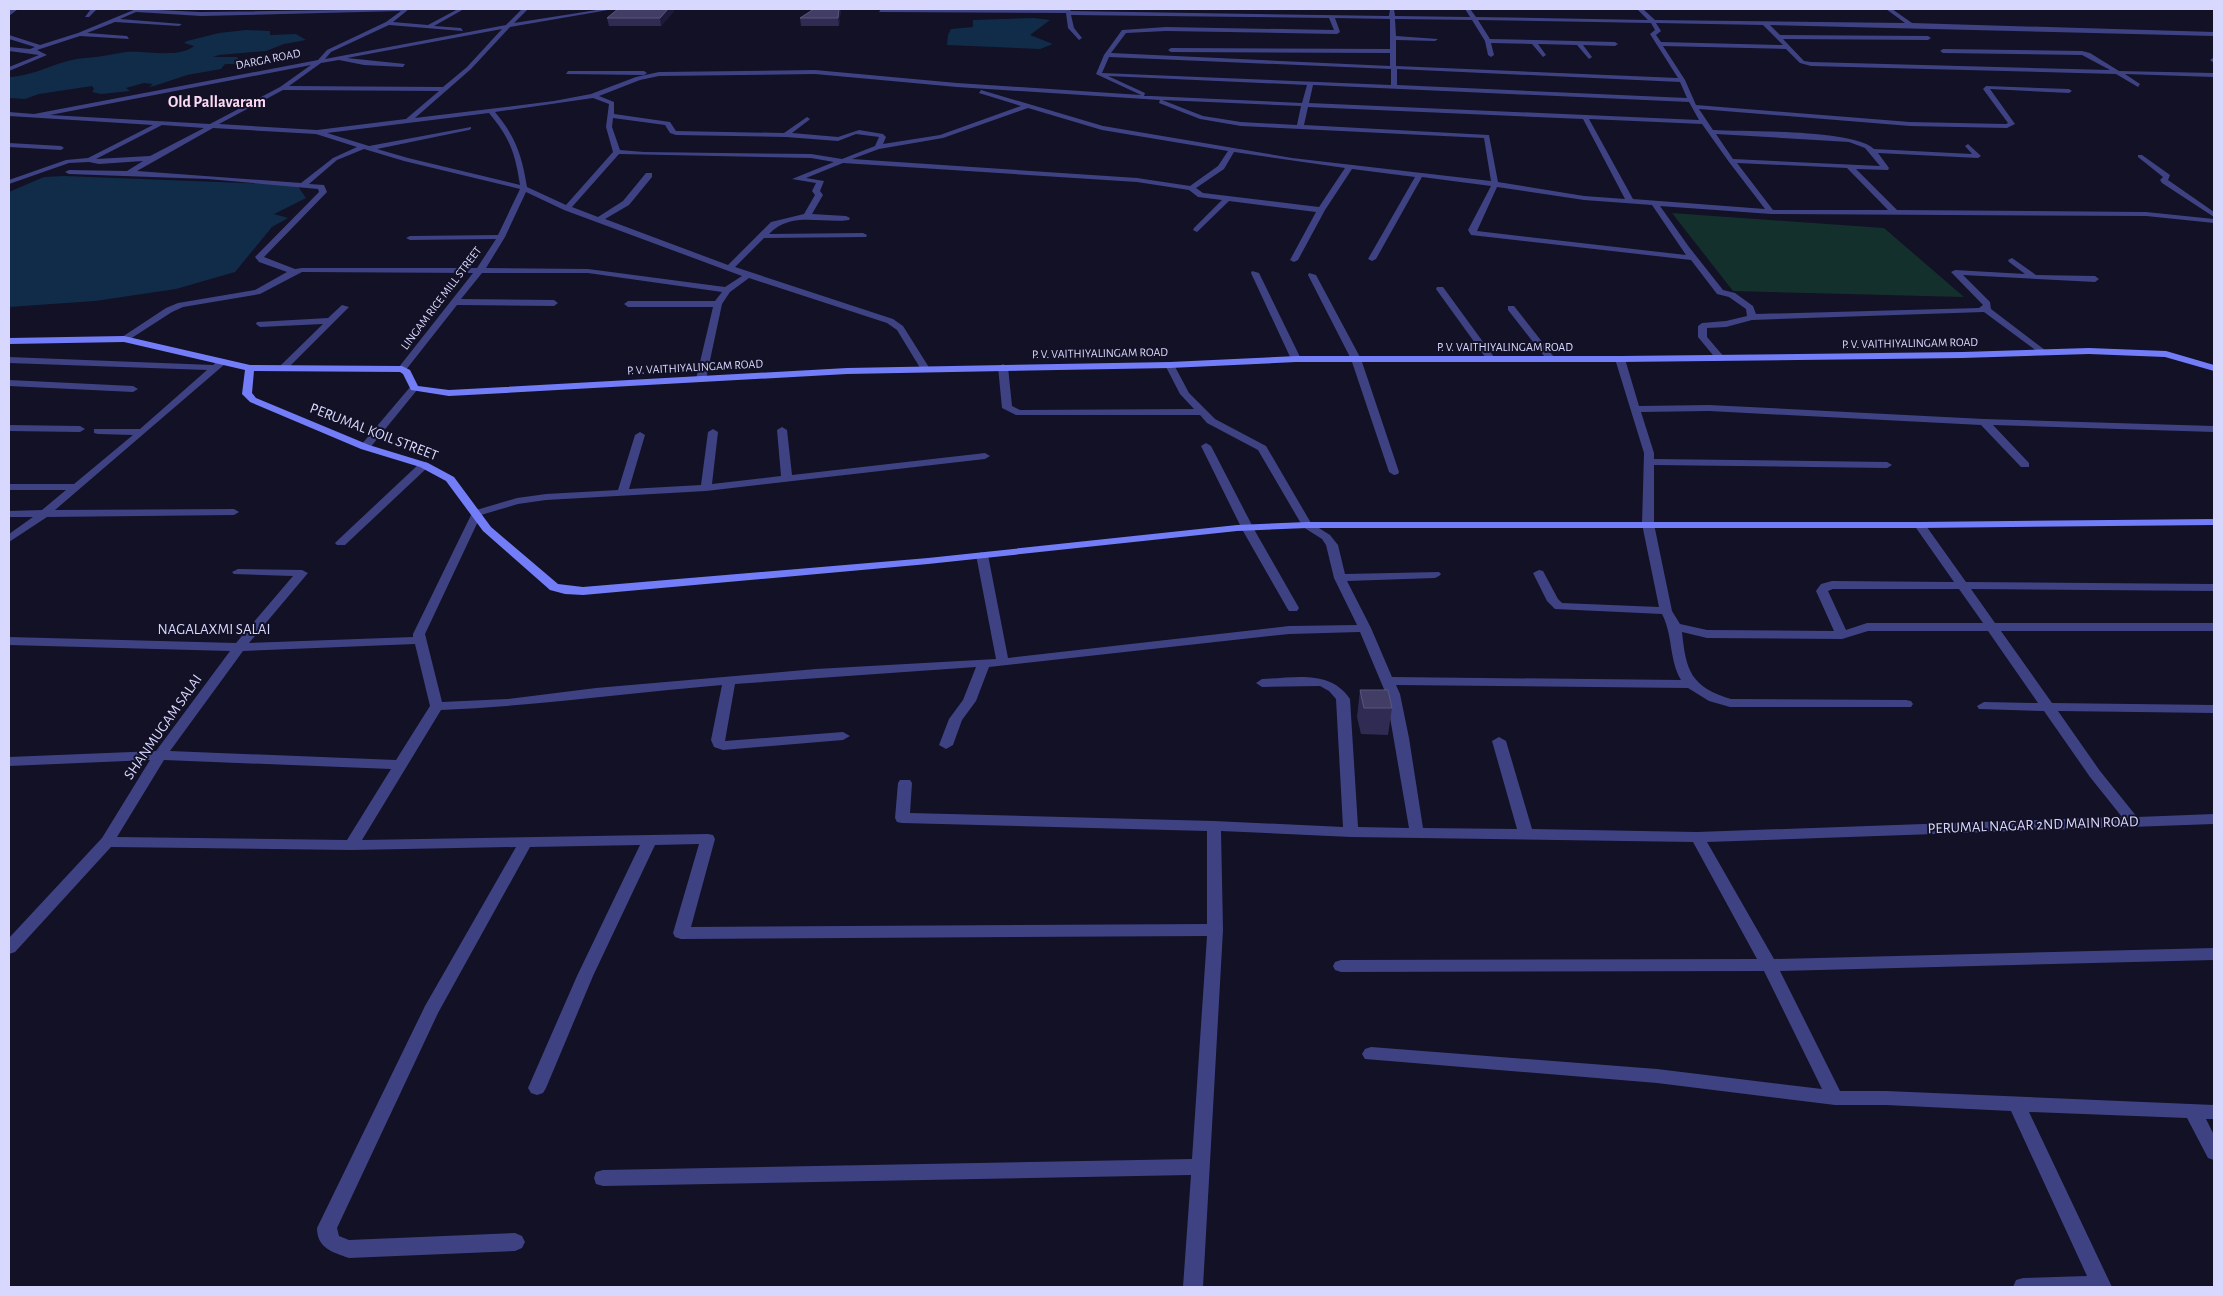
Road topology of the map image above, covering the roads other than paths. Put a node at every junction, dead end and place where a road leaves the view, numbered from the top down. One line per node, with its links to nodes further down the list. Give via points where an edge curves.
1 (15, 9): 15 (street)
2 (94, 9): 16 (street)
3 (407, 9): 11 (street, via 201,14); 26 (street)
4 (461, 9): 29 (street)
5 (524, 9): 30 (street)
6 (611, 9): 30 (street, DARGA ROAD)
7 (1392, 9): 18 (street)
8 (1468, 9): 21 (street)
9 (1640, 9): 23 (street)
10 (1889, 9): 28 (street)
11 (139, 10): 24 (street)
12 (881, 10): 13 (street); 22 (street)
13 (1069, 11): 14 (street); 41 (street, via 1071,28)
14 (1165, 12): 17 (street); 31 (street)
15 (9, 14)
16 (87, 16)
17 (1330, 16): 18 (street); 34 (street)
18 (1392, 17): 21 (street); 42 (street)
19 (986, 18): 20 (street)
20 (1024, 18)
21 (1472, 18): 23 (street); 45 (street)
22 (880, 19)
23 (1652, 20): 25 (street); 49 (street, via 1658,32 1653,34)
24 (114, 21): 27 (street); 35 (street)
25 (1764, 22): 28 (street); 38 (street)
26 (388, 23): 29 (street); 62 (street, via 329,51)
27 (179, 24)
28 (1911, 24): 36 (street); 43 (street)
29 (430, 26): 33 (street)
30 (508, 26): 33 (street, DARGA ROAD); 81 (street)
31 (1166, 29): 32 (street); 57 (street, via 1124,31)
32 (1216, 30): 34 (street); 37 (street)
33 (473, 31): 61 (street, DARGA ROAD)
34 (1337, 32): 53 (street)
35 (80, 34): 40 (street); 50 (street)
36 (2214, 34)
37 (1219, 36)
38 (1779, 36): 43 (street); 51 (street)
39 (9, 38): 50 (street)
40 (127, 38)
41 (1079, 38)
42 (1392, 38): 44 (street); 56 (street)
43 (1928, 38): 54 (street)
44 (1435, 39)
45 (1488, 42): 46 (street); 58 (street)
46 (1534, 42): 47 (street); 59 (street)
47 (1579, 43): 48 (street); 60 (street)
48 (1615, 44)
49 (1658, 44): 51 (street); 75 (street)
50 (43, 47): 55 (street)
51 (1789, 47): 66 (street, via 1802,62 1811,64)
52 (9, 49): 55 (street)
53 (1340, 50): 56 (street); 57 (street, via 1224,46)
54 (1943, 50): 66 (street); 69 (street, via 2082,53)
55 (30, 51): 65 (street, via 44,55)
56 (1392, 51): 64 (street)
57 (1108, 54): 64 (street); 71 (street)
58 (1491, 55)
59 (1543, 55)
60 (1589, 56)
61 (337, 58): 62 (street, DARGA ROAD); 63 (street)
62 (322, 60): 80 (street); 92 (street, DARGA ROAD)
63 (403, 65)
64 (1394, 66): 75 (street); 79 (street)
65 (9, 69)
66 (1968, 70): 67 (street); 72 (street)
67 (2063, 72): 69 (street); 74 (street)
68 (568, 73): 70 (street)
69 (2119, 73): 73 (street); 78 (street)
70 (659, 74): 77 (street, via 815,72); 83 (street, via 638,78)
71 (1099, 74): 76 (street); 84 (street)
72 (1973, 75)
73 (2214, 76)
74 (2070, 77)
75 (1682, 80): 85 (street)
76 (1310, 83): 79 (street); 86 (street)
77 (957, 85): 84 (street); 87 (street)
78 (2138, 85)
79 (1394, 87): 85 (street)
80 (282, 88): 81 (street); 101 (street)
81 (446, 89): 97 (street)
82 (2069, 91): 88 (street, via 1988,87 1986,89 2012,124 2007,126 1910,124)
83 (593, 96): 89 (street); 93 (street, via 612,103)
84 (1151, 98): 86 (street); 102 (street, via 1202,118)
85 (1691, 100): 88 (street)
86 (1304, 105): 98 (street); 102 (street)
87 (1027, 106): 112 (street, via 941,137); 115 (street, via 1102,128)
88 (1694, 107): 99 (street)
89 (490, 110): 97 (street); 132 (street, via 506,129 519,157)
90 (1482, 113): 94 (street); 96 (street); 98 (street)
91 (11, 116): 92 (street, DARGA ROAD)
92 (34, 116): 100 (street)
93 (612, 116): 109 (street, via 668,123 672,132); 117 (street, via 608,127)
94 (1585, 117): 99 (street); 135 (street)
95 (807, 119): 107 (street)
96 (1484, 120)
97 (408, 121): 105 (street)
98 (1415, 121): 102 (street); 108 (street)
99 (1705, 122): 106 (street)
100 (161, 123): 101 (street); 120 (street)
101 (212, 126): 105 (street); 119 (street)
102 (1300, 127)
103 (469, 128): 114 (street)
104 (1485, 128): 108 (street)
105 (317, 132): 114 (street)
106 (1712, 132): 116 (street, via 1840,138 1861,142); 121 (street)
107 (786, 134): 109 (street); 112 (street, via 843,139 860,132 882,136)
108 (1487, 136): 131 (street)
109 (671, 144): 117 (street); 122 (street)
110 (9, 146): 113 (street)
111 (1968, 146): 116 (street, via 1978,156)
112 (878, 147): 122 (street)
113 (61, 148)
114 (365, 148): 130 (street, via 334,159); 132 (street)
115 (1232, 150): 124 (street); 133 (street, via 1220,167)
116 (1873, 150): 123 (street, via 1885,168)
117 (617, 152): 137 (street)
118 (2140, 156): 141 (street, via 2168,177 2164,180)
119 (152, 158): 120 (street); 126 (street)
120 (89, 160): 129 (street, via 68,161)
121 (1731, 160): 123 (street); 139 (street)
122 (844, 161): 133 (street, via 1137,180); 142 (street, via 796,179 820,181 816,191 819,195)
123 (1850, 167): 140 (street)
124 (1349, 168): 128 (street); 138 (street)
125 (68, 172): 126 (street)
126 (129, 173): 130 (street)
127 (649, 175): 144 (street, via 626,203)
128 (1419, 176): 131 (street); 152 (street)
129 (9, 182)
130 (304, 184): 156 (street, via 321,187 323,192 259,257)
131 (1495, 184): 135 (street, via 1584,198); 151 (street, via 1472,230 1479,234)
132 (524, 188): 137 (street); 149 (street, LINGAM RICE MILL STREET)
133 (1191, 188): 134 (street, via 1200,195)
134 (1228, 198): 138 (street); 146 (street)
135 (1630, 201): 136 (street)
136 (1655, 204): 139 (street); 151 (street)
137 (567, 208): 144 (street)
138 (1321, 210): 153 (street)
139 (1771, 212): 140 (street)
140 (1895, 213): 145 (street, via 2146,214)
141 (2214, 215)
142 (807, 216): 143 (street); 148 (street, via 774,224)
143 (846, 218)
144 (599, 220): 155 (street)
145 (2214, 221)
146 (1197, 230)
147 (863, 235): 148 (street)
148 (762, 236): 155 (street)
149 (501, 237): 150 (street); 157 (street, LINGAM RICE MILL STREET)
150 (410, 238)
151 (1693, 258): 172 (street, via 1720,292 1732,295 1750,308)
152 (1372, 259)
153 (1294, 260)
154 (2012, 260): 161 (street)
155 (729, 268): 159 (street)
156 (294, 272): 157 (street); 175 (street, via 257,292 181,305)
157 (478, 272): 164 (street, via 588,271); 165 (street, LINGAM RICE MILL STREET)
158 (1255, 273): 179 (street)
159 (748, 275): 164 (street); 192 (street, via 897,324)
160 (1312, 275): 182 (street)
161 (2034, 277): 162 (street); 171 (street, via 1954,272 1987,304)
162 (2095, 279)
163 (1440, 289): 183 (street)
164 (727, 290): 168 (street)
165 (455, 302): 166 (street); 191 (street, LINGAM RICE MILL STREET)
166 (554, 303)
167 (628, 304): 168 (street)
168 (718, 304): 193 (street)
169 (345, 307): 173 (street)
170 (1511, 308): 184 (street)
171 (1985, 309): 172 (street); 177 (street)
172 (1752, 317): 178 (street, via 1702,326 1703,337)
173 (331, 321): 174 (street); 190 (street)
174 (260, 324)
175 (124, 339): 176 (street); 185 (street)
176 (9, 341)
177 (2042, 352): 178 (street, P. V. VAITHIYALINGAM ROAD); 187 (street, P. V. VAITHIYALINGAM ROAD, via 2156,353)
178 (1720, 358): 180 (street, P. V. VAITHIYALINGAM ROAD)
179 (1296, 359): 182 (street, P. V. VAITHIYALINGAM ROAD); 186 (street, P. V. VAITHIYALINGAM ROAD)
180 (1620, 359): 184 (street, P. V. VAITHIYALINGAM ROAD); 197 (street)
181 (9, 360): 185 (street)
182 (1356, 360): 183 (street, P. V. VAITHIYALINGAM ROAD); 215 (street)
183 (1491, 360): 184 (street, P. V. VAITHIYALINGAM ROAD)
184 (1551, 360)
185 (218, 365): 189 (street); 205 (street)
186 (1170, 365): 188 (street, P. V. VAITHIYALINGAM ROAD); 198 (street, via 1185,394)
187 (2211, 365)
188 (1003, 367): 192 (street, P. V. VAITHIYALINGAM ROAD); 198 (street, via 1007,408 1019,413)
189 (250, 368): 190 (street); 209 (street, PERUMAL KOIL STREET, via 246,394 249,397)
190 (283, 368): 191 (street)
191 (402, 369): 195 (street, via 407,372)
192 (924, 369): 193 (street, P. V. VAITHIYALINGAM ROAD)
193 (701, 379): 195 (street, P. V. VAITHIYALINGAM ROAD, via 449,393)
194 (9, 384): 196 (street)
195 (414, 388): 209 (street)
196 (133, 389)
197 (1637, 409): 199 (street, via 1709,408); 211 (street)
198 (1202, 412): 227 (street, via 1225,430 1262,448)
199 (1984, 422): 202 (street); 214 (street)
200 (9, 428): 201 (street)
201 (80, 429)
202 (2214, 429)
203 (782, 430): 216 (street)
204 (98, 431): 205 (street)
205 (142, 432): 218 (street)
206 (713, 432): 219 (street)
207 (640, 435): 220 (street)
208 (1206, 446): 229 (street)
209 (365, 447): 212 (street, PERUMAL KOIL STREET)
210 (984, 456): 216 (street)
211 (1649, 462): 213 (street); 226 (street)
212 (424, 465): 222 (street, PERUMAL KOIL STREET, via 450,479); 231 (street)
213 (1887, 465)
214 (2025, 466)
215 (1394, 472)
216 (787, 479): 219 (street)
217 (9, 487): 218 (street)
218 (74, 487): 224 (street)
219 (706, 488): 220 (street)
220 (622, 494): 222 (street, via 546,497 517,501)
221 (234, 512): 224 (street)
222 (477, 513): 232 (street, PERUMAL KOIL STREET, via 487,529 554,586 565,590 583,591); 246 (street, via 419,634)
223 (9, 514): 224 (street)
224 (43, 515): 230 (street)
225 (2214, 522): 228 (street)
226 (1648, 524): 227 (street); 228 (street); 240 (street)
227 (1307, 525): 229 (street); 236 (street, via 1332,545)
228 (1920, 525): 237 (street)
229 (1247, 528): 232 (street); 239 (street)
230 (9, 539)
231 (342, 544)
232 (982, 554): 249 (street)
233 (238, 572): 248 (street, SHANMUGAM SALAI, via 302,573)
234 (1538, 573): 240 (street, via 1559,606)
235 (1435, 574): 236 (street)
236 (1340, 578): 244 (street)
237 (1964, 587): 238 (street); 241 (street); 245 (street, via 1825,587 1822,591)
238 (2214, 587)
239 (1293, 608)
240 (1666, 611): 242 (street)
241 (1993, 626): 243 (street); 245 (street, via 1867,628); 258 (street)
242 (1674, 627): 245 (street, via 1707,634); 254 (street, via 1683,675)
243 (2214, 627)
244 (1365, 628): 249 (street, via 1289,630); 252 (street)
245 (1842, 635)
246 (420, 640): 248 (street, NAGALAXMI SALAI); 256 (street)
247 (9, 641): 248 (street, NAGALAXMI SALAI)
248 (239, 647): 263 (street, SHANMUGAM SALAI)
249 (1003, 662): 250 (street)
250 (984, 663): 251 (street); 262 (street)
251 (729, 681): 256 (street, via 507,703); 260 (street, via 718,740 723,746)
252 (1388, 682): 254 (street); 271 (street, via 1402,738)
253 (1262, 683): 270 (street, via 1321,682 1330,684 1344,699)
254 (1690, 684): 255 (street, via 1712,698 1730,703)
255 (1906, 704)
256 (437, 706): 265 (street)
257 (1984, 706): 258 (street)
258 (2049, 707): 259 (street); 268 (street, via 2095,774)
259 (2214, 709)
260 (843, 736)
261 (1499, 741): 272 (street)
262 (946, 745)
263 (160, 755): 264 (street); 265 (street); 275 (street, SHANMUGAM SALAI)
264 (9, 761)
265 (400, 765): 277 (street)
266 (906, 783): 269 (street, PERUMAL NAGAR 2ND MAIN ROAD, via 902,818)
267 (2214, 819): 268 (street, PERUMAL NAGAR 2ND MAIN ROAD)
268 (2133, 821): 273 (street, PERUMAL NAGAR 2ND MAIN ROAD)
269 (1214, 826): 270 (street, PERUMAL NAGAR 2ND MAIN ROAD); 278 (street)
270 (1351, 832): 271 (street, PERUMAL NAGAR 2ND MAIN ROAD)
271 (1417, 833): 272 (street, PERUMAL NAGAR 2ND MAIN ROAD)
272 (1526, 834): 273 (street, PERUMAL NAGAR 2ND MAIN ROAD)
273 (1697, 837): 281 (street)
274 (650, 840): 276 (street); 278 (street, via 708,840 681,932); 284 (street, via 585,976)
275 (107, 842): 277 (street); 279 (street, SHANMUGAM SALAI)
276 (526, 842): 277 (street); 292 (street, via 431,1011 327,1228 327,1237 332,1242 349,1249)
277 (351, 845)
278 (1215, 930): 290 (street)
279 (9, 948)
280 (2214, 954): 281 (street)
281 (1769, 965): 282 (street); 285 (street)
282 (1341, 966)
283 (1371, 1054): 285 (street, via 1657,1076)
284 (537, 1088)
285 (1835, 1098): 286 (street)
286 (2016, 1103): 287 (street); 293 (street)
287 (2192, 1111): 288 (street); 289 (street)
288 (2214, 1112)
289 (2214, 1152)
290 (1201, 1167): 291 (street); 294 (street)
291 (603, 1178)
292 (515, 1242)
293 (2101, 1286): 295 (street)
294 (1193, 1287)
295 (2023, 1287)

